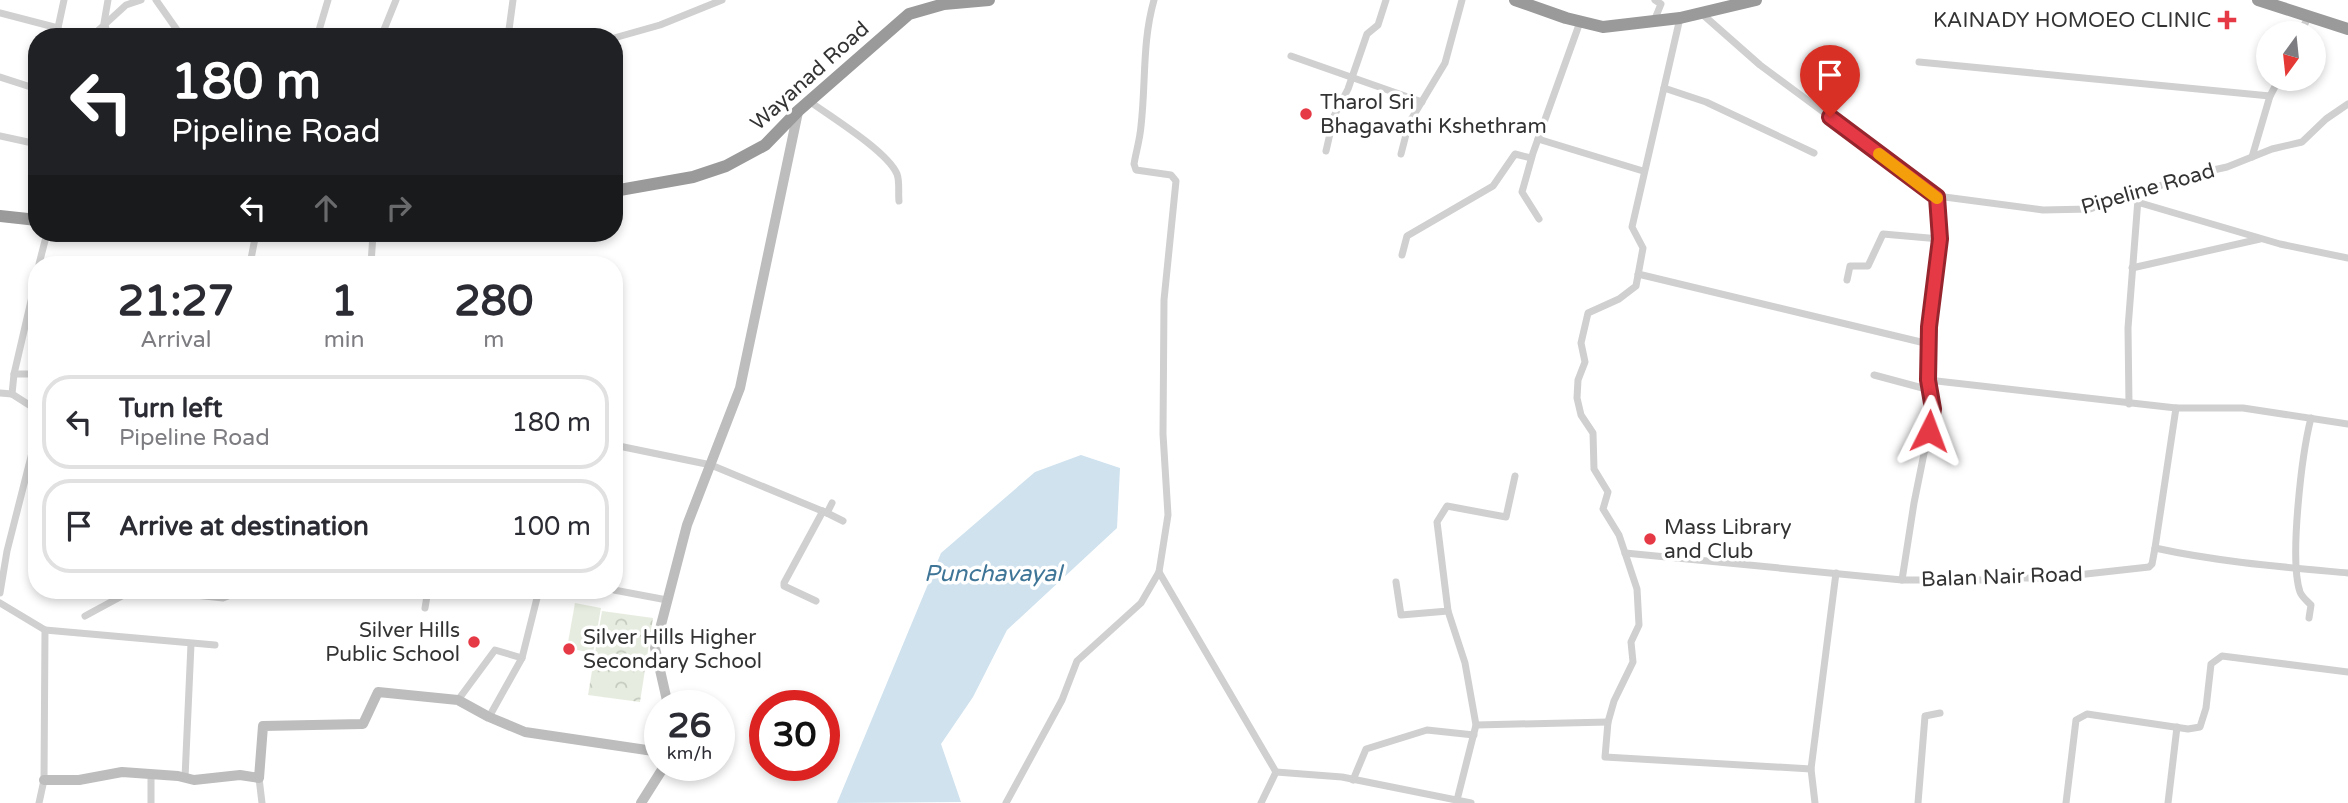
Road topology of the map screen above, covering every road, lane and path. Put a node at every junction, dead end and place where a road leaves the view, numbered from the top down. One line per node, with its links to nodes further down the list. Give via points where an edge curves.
1 (64, 0): 26 (street)
2 (107, 0): 25 (street)
3 (141, 0): 25 (street, via 126,5)
4 (156, 0): 29 (street)
5 (328, 0): 30 (street)
6 (396, 0): 31 (street)
7 (513, 0): 32 (street)
8 (719, 0): 34 (street)
9 (989, 0): 17 (highway, Wayanad Road)
10 (1154, 0): 95 (street, via 1147,22 1141,127 1134,164 1136,170 1171,175 1176,180 1164,300 1168,515)
11 (1386, 0): 38 (street, via 1378,25 1367,34)
12 (1462, 0): 44 (street, via 1445,63)
13 (1515, 0): 24 (highway)
14 (1655, 0): 22 (street, via 1661,4)
15 (1755, 0): 19 (highway)
16 (2258, 0): 20 (highway)
17 (944, 2): 43 (highway, Wayanad Road, via 909,14)
18 (0, 13): 26 (street)
19 (1701, 13): 21 (highway); 58 (street, via 1760,65)
20 (2309, 16): 23 (street); 33 (highway)
21 (1680, 18): 22 (highway); 40 (street)
22 (1654, 21): 24 (highway, via 1602,27)
23 (2306, 21)
24 (1580, 22): 48 (street)
25 (104, 23): 27 (street); 28 (street)
26 (58, 27)
27 (99, 28)
28 (106, 28)
29 (176, 28)
30 (320, 28)
31 (385, 28)
32 (509, 28)
33 (2348, 29)
34 (623, 35)
35 (1291, 56): 38 (street)
36 (1919, 62): 42 (street)
37 (0, 77): 39 (street)
38 (1352, 77): 44 (street); 50 (street)
39 (28, 86)
40 (1664, 88): 51 (street, via 1706,102); 55 (street)
41 (2272, 91): 42 (street)
42 (2270, 96): 53 (street)
43 (809, 101): 46 (highway, Wayanad Road); 59 (street, via 889,163 898,176)
44 (1422, 102): 52 (street, via 1409,123)
45 (2348, 104): 53 (street, Pipeline Road, via 2302,142)
46 (798, 111): 56 (highway, Wayanad Road, via 765,145 726,166); 86 (street, via 740,388)
47 (0, 136): 49 (street)
48 (1538, 139): 54 (street); 55 (street)
49 (28, 142)
50 (1326, 151)
51 (1814, 153)
52 (1401, 154)
53 (2252, 157): 57 (street, Pipeline Road)
54 (1531, 158): 63 (street, via 1522,192); 66 (street, via 1515,154 1493,186 1407,236)
55 (1643, 171): 69 (street, via 1632,227 1643,248)
56 (623, 189)
57 (2139, 193): 58 (street, Pipeline Road, via 2090,209 2067,211); 60 (street)
58 (1937, 197): 64 (street)
59 (899, 201)
60 (2137, 202): 65 (street); 68 (street)
61 (0, 216): 62 (highway)
62 (28, 219)
63 (1539, 219)
64 (1940, 239): 70 (street, via 1883,234 1868,266 1850,266); 72 (street)
65 (2261, 239): 67 (street); 68 (street)
66 (1402, 255)
67 (2348, 258)
68 (2132, 268): 81 (street)
69 (1638, 274): 72 (street); 93 (street, via 1636,286 1588,313 1577,397 1581,415 1593,433 1594,469 1608,492 1603,509)
70 (1847, 280)
71 (28, 314): 73 (street)
72 (1929, 344): 76 (street)
73 (14, 374): 74 (street); 79 (street)
74 (28, 374)
75 (1874, 374): 77 (street)
76 (1928, 380): 77 (street); 81 (street)
77 (1930, 390): 98 (street, via 1933,409)
78 (0, 393): 79 (street)
79 (12, 394): 80 (street)
80 (28, 404)
81 (2129, 404): 82 (street)
82 (2176, 408): 83 (street, via 2243,408); 92 (street)
83 (2311, 418): 84 (street); 94 (street, via 2305,444)
84 (2348, 424)
85 (623, 447): 86 (street)
86 (711, 465): 90 (street); 105 (street, via 687,525)
87 (28, 470): 101 (street)
88 (1515, 475): 109 (street, via 1506,517 1447,506 1437,522)
89 (832, 503): 90 (street)
90 (825, 512): 91 (street); 106 (street, via 784,583)
91 (843, 521)
92 (2155, 548): 94 (street); 98 (street, Balan Nair Road, via 2149,567 2059,579)
93 (1625, 552): 96 (street); 121 (street, via 1637,589 1639,625 1631,642 1633,662)
94 (2297, 569): 97 (street); 111 (street, via 2301,594 2311,605)
95 (1159, 572): 127 (street); 139 (street, via 1141,603 1077,661 1062,700)
96 (1836, 573): 98 (street); 126 (street)
97 (2348, 573)
98 (1902, 580)
99 (1396, 582): 109 (street, via 1401,615)
100 (623, 592): 105 (street)
101 (0, 593)
102 (116, 599): 110 (street)
103 (426, 599): 108 (street)
104 (538, 599): 115 (street)
105 (667, 600): 117 (street, via 655,648)
106 (816, 601)
107 (0, 603): 112 (street)
108 (425, 608)
109 (1448, 611): 122 (street, via 1465,663)
110 (85, 616)
111 (2309, 618)
112 (45, 631): 113 (street); 131 (street)
113 (191, 644): 114 (street); 129 (street)
114 (215, 645)
115 (522, 658): 118 (street, via 495,650); 120 (street)
116 (2348, 672): 123 (street, via 2222,656 2211,664 2200,727)
117 (665, 690)
118 (458, 700): 120 (street); 130 (street, via 378,692 363,724 263,726)
119 (1940, 713): 143 (street, via 1925,716)
120 (489, 717): 125 (street, via 525,732)
121 (1608, 722): 122 (street); 126 (street, via 1605,757)
122 (1476, 725): 124 (street)
123 (2177, 727): 144 (street, via 2087,714 2076,720); 145 (street)
124 (1474, 735): 132 (street, via 1427,730 1366,748); 134 (street)
125 (644, 750)
126 (1811, 769): 142 (street)
127 (1276, 772): 132 (street); 140 (street)
128 (151, 774): 129 (street); 131 (street); 136 (street)
129 (185, 778): 130 (street)
130 (259, 778): 137 (street)
131 (44, 779): 135 (street)
132 (1353, 780): 134 (street)
133 (655, 781): 138 (street)
134 (1457, 800): 141 (street)
135 (39, 803)
136 (152, 803)
137 (262, 803)
138 (641, 803)
139 (1006, 803)
140 (1261, 803)
141 (1471, 803)
142 (1815, 803)
143 (1918, 803)
144 (2066, 803)
145 (2168, 803)

